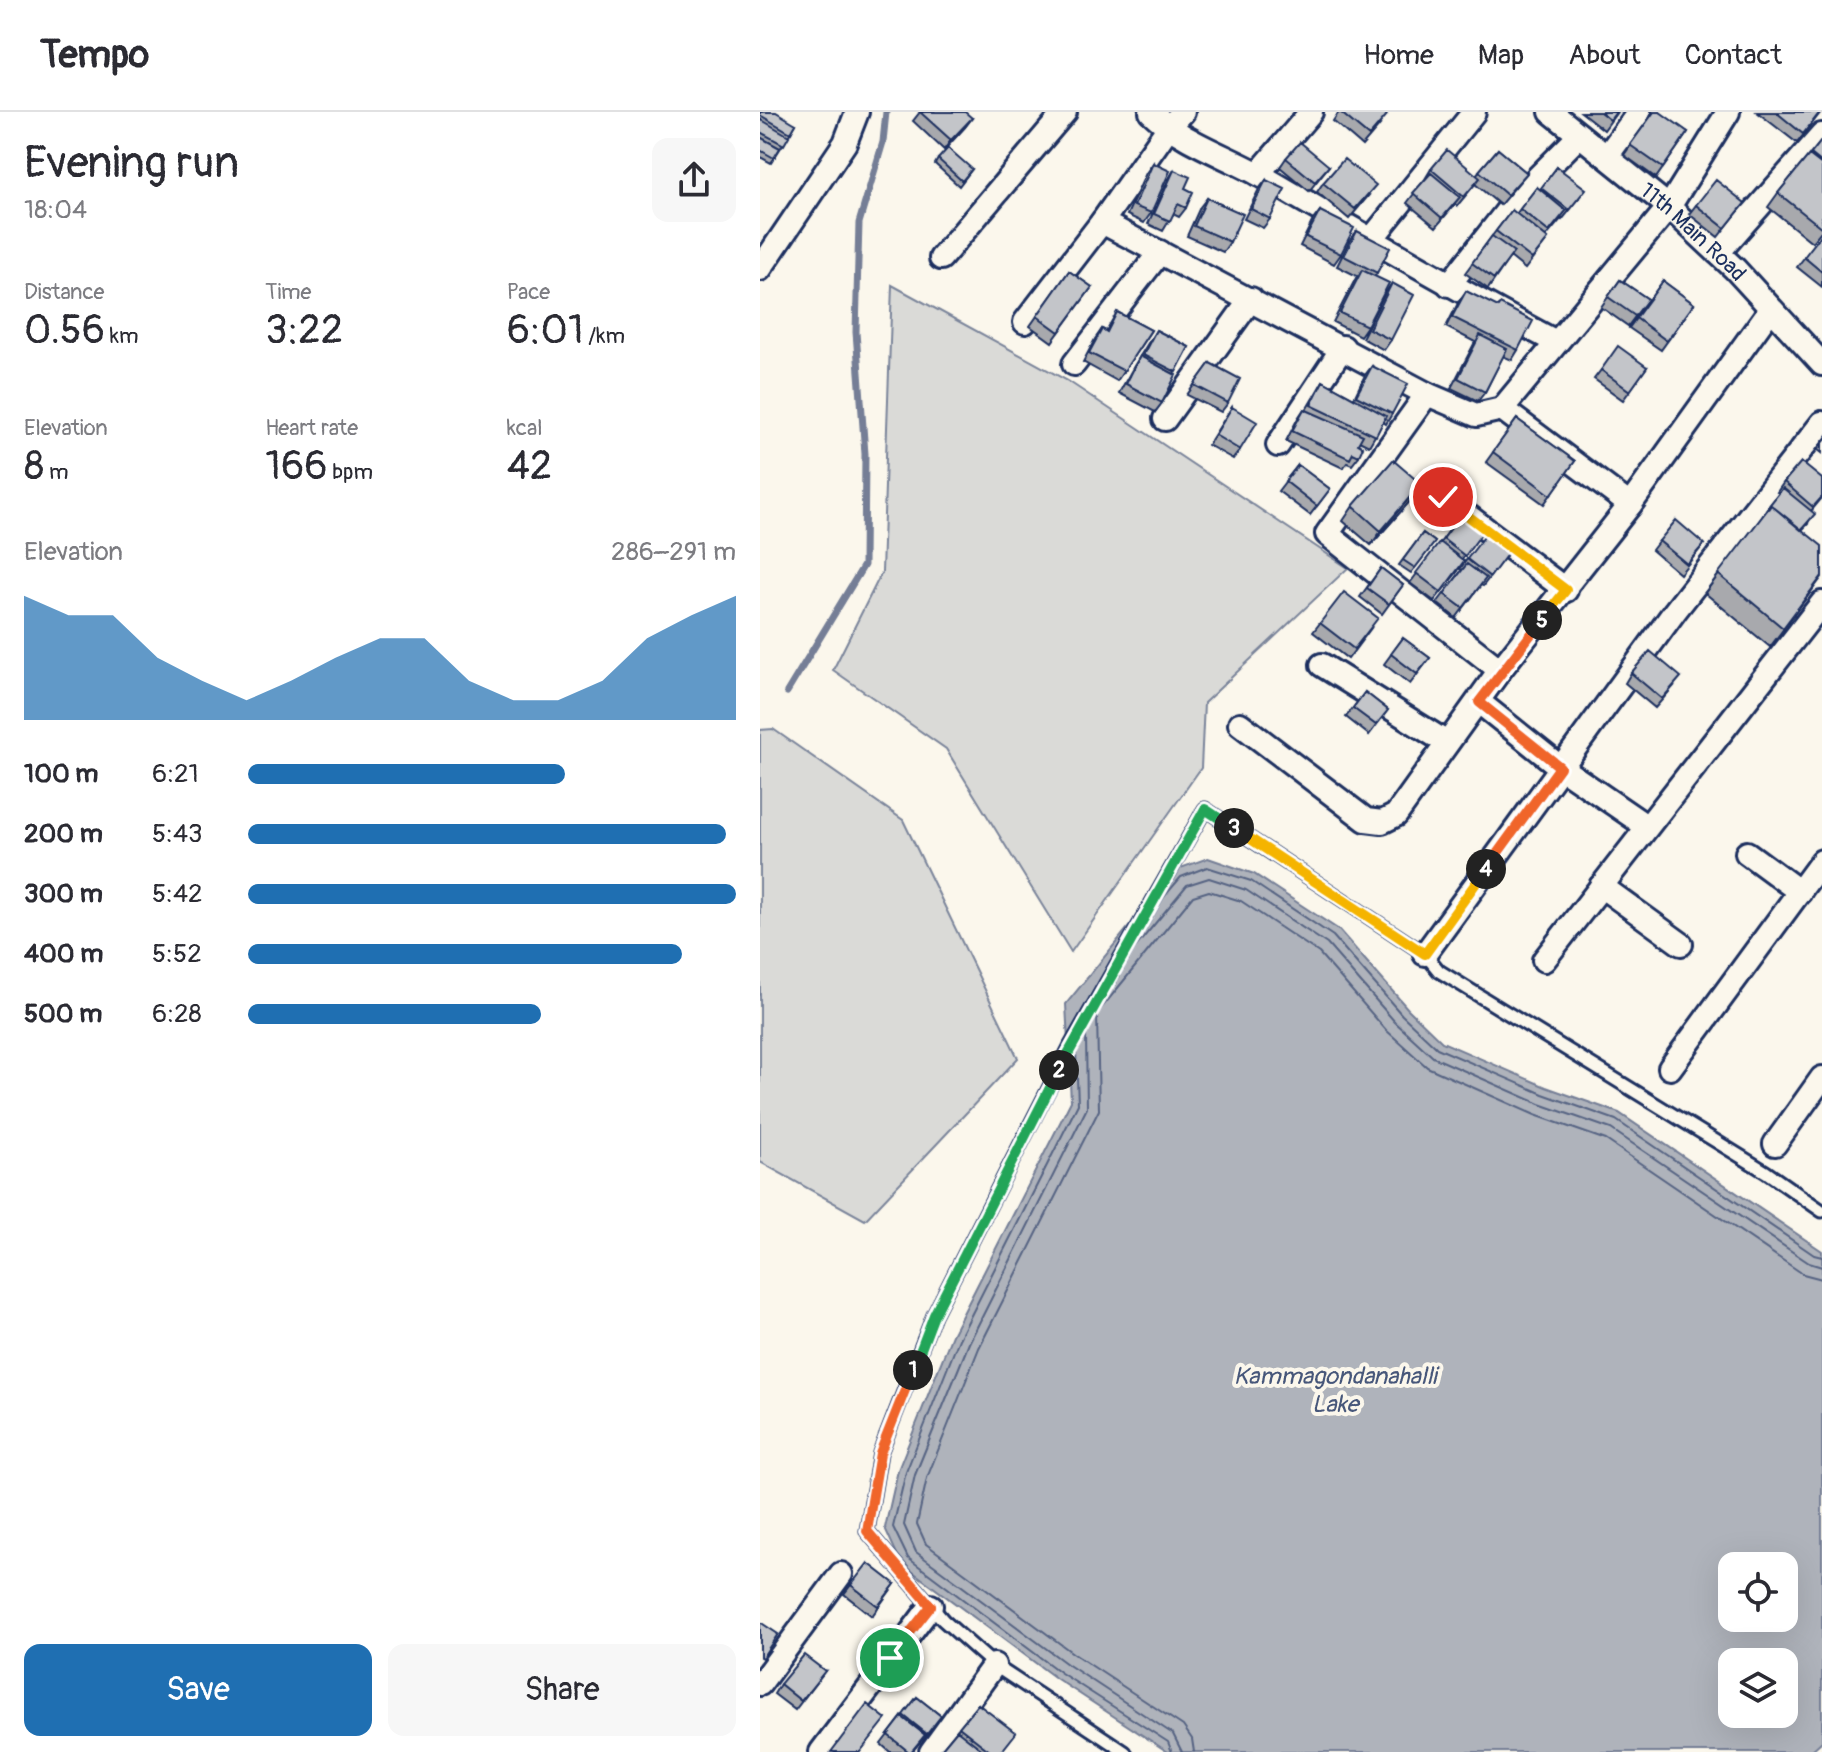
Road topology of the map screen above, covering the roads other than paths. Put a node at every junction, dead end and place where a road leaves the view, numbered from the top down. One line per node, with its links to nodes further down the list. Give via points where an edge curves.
1 (857, 112): 20 (street, via 845,143)
2 (1065, 112): 19 (street)
3 (1151, 112): 9 (street)
4 (1311, 112): 13 (street)
5 (1474, 112): 16 (street)
6 (1551, 112): 11 (street, 11th Main Road)
7 (1639, 112): 12 (street)
8 (1728, 112): 14 (street)
9 (1175, 120): 13 (street); 15 (street)
10 (1822, 135): 18 (street, via 1806,168)
11 (1579, 136): 12 (street, 11th Main Road); 21 (street, via 1517,198)
12 (1607, 156): 14 (street, 11th Main Road)
13 (1258, 174): 16 (street)
14 (1669, 207): 18 (street, 11th Main Road); 25 (street)
15 (1102, 222): 17 (street); 24 (street)
16 (1370, 241): 21 (street)
17 (1160, 252): 22 (street); 28 (street)
18 (1718, 253): 23 (street, 11th Main Road)
19 (941, 258)
20 (760, 269)
21 (1449, 285): 25 (street)
22 (1251, 299): 26 (street); 31 (street)
23 (1770, 310): 27 (street, 11th Main Road); 35 (street)
24 (1025, 322)
25 (1556, 342): 30 (street)
26 (1343, 347): 29 (street); 33 (street)
27 (1819, 355)
28 (1074, 364)
29 (1427, 394): 30 (street, via 1476,415); 39 (street, via 1327,534)
30 (1502, 409): 35 (street)
31 (1165, 419)
32 (1822, 423): 43 (street)
33 (1278, 445)
34 (1443, 497): 36 (street)
35 (1630, 505): 36 (street)
36 (1566, 590): 39 (street)
37 (1822, 603): 44 (street)
38 (1322, 665): 42 (street)
39 (1500, 670): 40 (street)
40 (1479, 702): 42 (street); 43 (street)
41 (1240, 724): 42 (street, via 1366,820 1382,822 1396,815)
42 (1447, 743)
43 (1560, 767): 44 (street); 50 (street)
44 (1646, 826): 47 (street)
45 (1747, 853): 48 (street)
46 (1822, 861): 48 (street)
47 (1601, 886): 49 (street); 51 (street)
48 (1800, 892): 52 (street)
49 (1681, 944)
50 (1425, 954): 55 (lane, via 1439,971); 57 (lane, via 1205,809 1070,1047 934,1315 880,1453 867,1531)
51 (1544, 960)
52 (1670, 1068)
53 (1822, 1078): 54 (street)
54 (1775, 1144)
55 (1822, 1211)
56 (841, 1574): 59 (street)
57 (931, 1606): 58 (lane); 60 (street)
58 (994, 1665): 61 (street); 62 (lane)
59 (760, 1684)
60 (821, 1752)
61 (931, 1752)
62 (1125, 1752)

